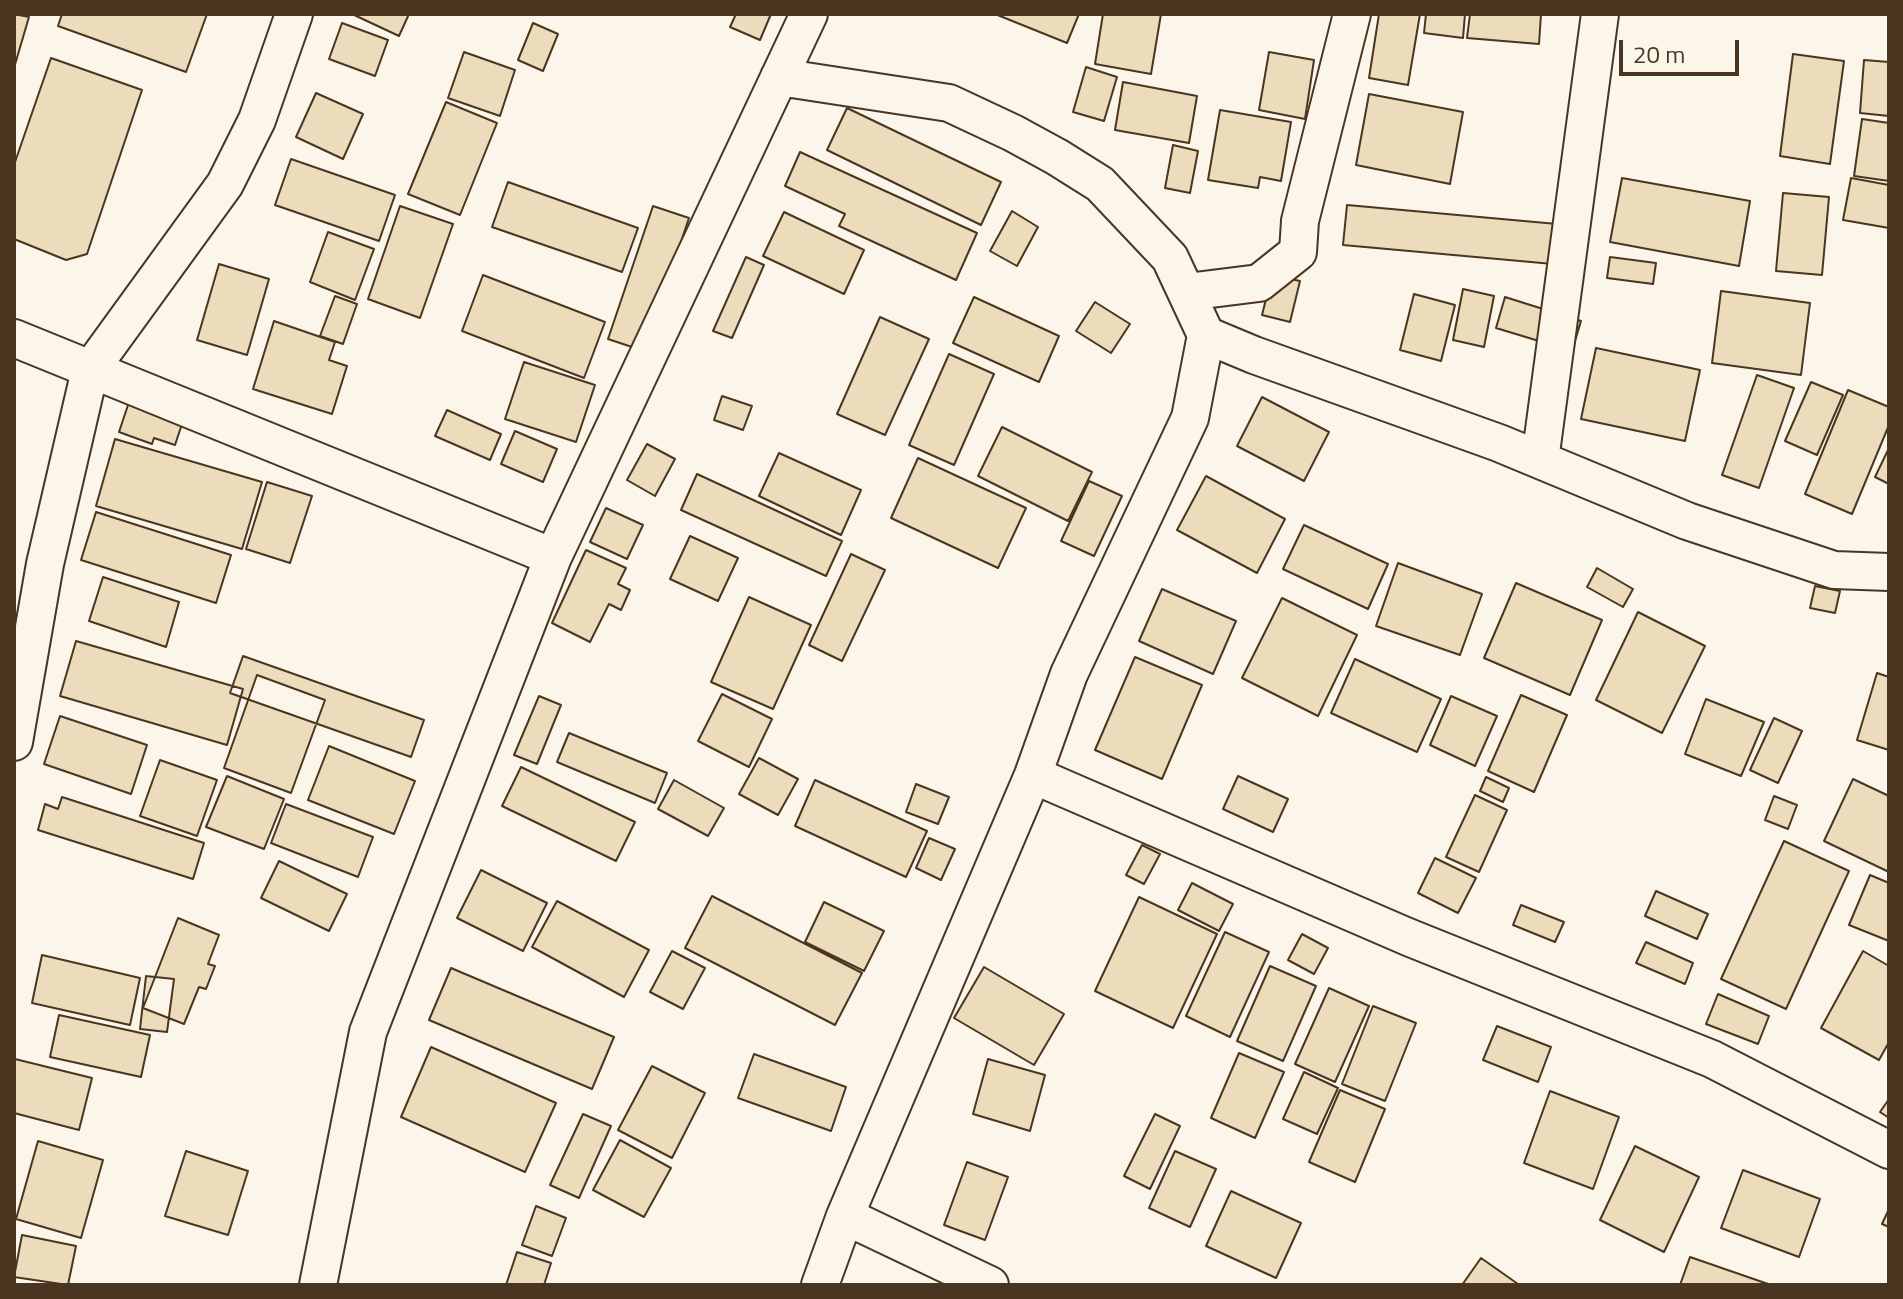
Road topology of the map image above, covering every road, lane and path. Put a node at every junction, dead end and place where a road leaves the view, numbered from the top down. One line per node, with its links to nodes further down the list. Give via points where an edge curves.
1 (294, 14): 9 (street, via 257,120 225,184)
2 (809, 14): 5 (street)
3 (1352, 14): 6 (street, via 1300,221 1298,252 1259,283)
4 (1600, 14): 10 (street)
5 (779, 77): 6 (street, via 949,103 1013,133 1100,184 1170,258); 11 (street)
6 (1187, 292): 7 (street)
7 (1206, 335): 10 (street); 14 (street, via 1190,418 1069,674)
8 (14, 338): 9 (street)
9 (90, 370): 11 (street); 13 (street, via 45,564)
10 (1540, 460): 12 (street, via 1687,521 1834,570)
11 (553, 557): 17 (street, via 368,1032)
12 (1889, 572)
13 (14, 742)
14 (1033, 775): 15 (street, via 1408,937 1712,1059); 16 (street)
15 (1889, 1150)
16 (845, 1216): 18 (street); 19 (street)
17 (318, 1285)
18 (820, 1285)
19 (990, 1285)

